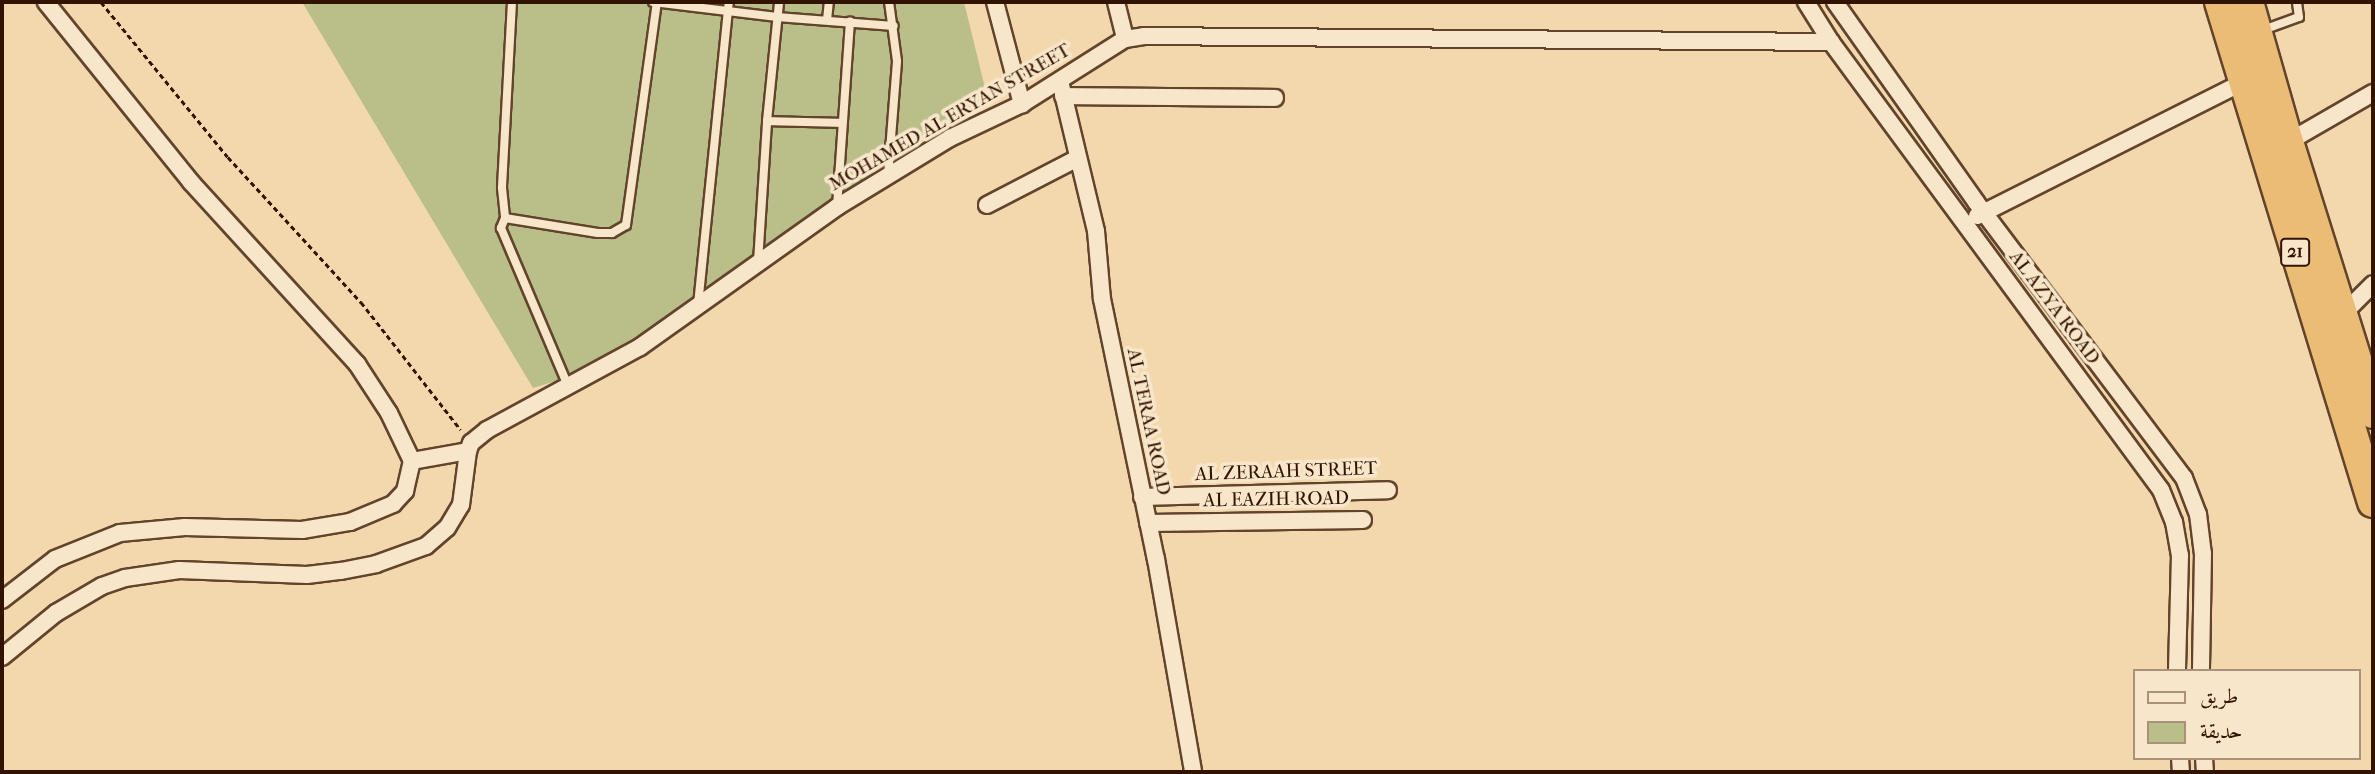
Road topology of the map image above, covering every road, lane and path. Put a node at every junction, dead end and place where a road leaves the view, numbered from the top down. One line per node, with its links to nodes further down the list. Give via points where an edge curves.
1 (46, 2): 47 (street, via 191,182 358,365)
2 (101, 2): 46 (path, via 228,157 369,312)
3 (512, 2): 38 (lane, via 502,188)
4 (655, 2): 16 (lane); 38 (lane, via 626,225 612,233 591,232)
5 (729, 2): 17 (lane)
6 (779, 2): 18 (lane)
7 (829, 2): 19 (lane)
8 (889, 2): 21 (lane)
9 (995, 2): 29 (street)
10 (1116, 2): 23 (street)
11 (1806, 2): 24 (street, AL AZYA ROAD)
12 (1835, 2): 37 (street, AL AZYA ROAD)
13 (2220, 2): 25 (highway, 21)
14 (2248, 2): 22 (highway, 21)
15 (2297, 2): 22 (lane, via 2299,17)
16 (704, 5): 17 (lane)
17 (727, 11): 18 (lane); 42 (lane)
18 (777, 17): 19 (lane); 30 (lane)
19 (827, 20): 20 (lane)
20 (850, 22): 21 (lane); 31 (lane)
21 (894, 26): 34 (lane, via 897,61)
22 (2257, 33): 32 (highway, 21)
23 (1125, 39): 24 (street, MOHAMED AL ERYAN STREET); 26 (street, MOHAMED AL ERYAN STREET)
24 (1831, 42): 39 (street, AL AZYA ROAD)
25 (2244, 82): 37 (street); 50 (highway, 21)
26 (1062, 88): 28 (street); 29 (street, MOHAMED AL ERYAN STREET); 33 (street, AL TERAA ROAD)
27 (2373, 93): 32 (street)
28 (1275, 99)
29 (1022, 104): 34 (street, MOHAMED AL ERYAN STREET, via 950,138)
30 (767, 121): 31 (lane); 40 (lane)
31 (842, 124): 36 (lane)
32 (2288, 142): 43 (highway, 21)
33 (1078, 158): 35 (street); 49 (street, AL TERAA ROAD, via 1096,231 1102,299)
34 (888, 176): 36 (street, MOHAMED AL ERYAN STREET)
35 (987, 205)
36 (837, 207): 40 (street, MOHAMED AL ERYAN STREET)
37 (1984, 212): 39 (street); 56 (street, AL AZYA ROAD, via 2184,478 2198,514 2203,553)
38 (505, 218): 44 (lane, via 502,234)
39 (1964, 222): 55 (street, AL AZYA ROAD, via 2161,490 2180,555)
40 (758, 262): 42 (street, MOHAMED AL ERYAN STREET)
41 (2373, 284): 43 (street)
42 (698, 308): 44 (street, MOHAMED AL ERYAN STREET, via 640,347)
43 (2343, 314): 45 (highway, 21)
44 (568, 386): 46 (street, MOHAMED AL ERYAN STREET, via 502,419)
45 (2371, 398)
46 (467, 449): 47 (street); 54 (street, via 461,505 447,528 426,546 376,564 307,575 179,570 125,578 56,613)
47 (419, 460): 53 (street, via 393,505 350,522 302,530 185,527 120,533 55,559)
48 (1388, 490): 49 (street, AL ZERAAH STREET)
49 (1142, 498): 52 (street, AL TERAA ROAD)
50 (2373, 502)
51 (1363, 520): 52 (street, AL EAZIH ROAD)
52 (1148, 523): 57 (street, AL TERAA ROAD)
53 (2, 600)
54 (2, 657)
55 (2177, 669)
56 (2201, 669)
57 (1193, 772)

